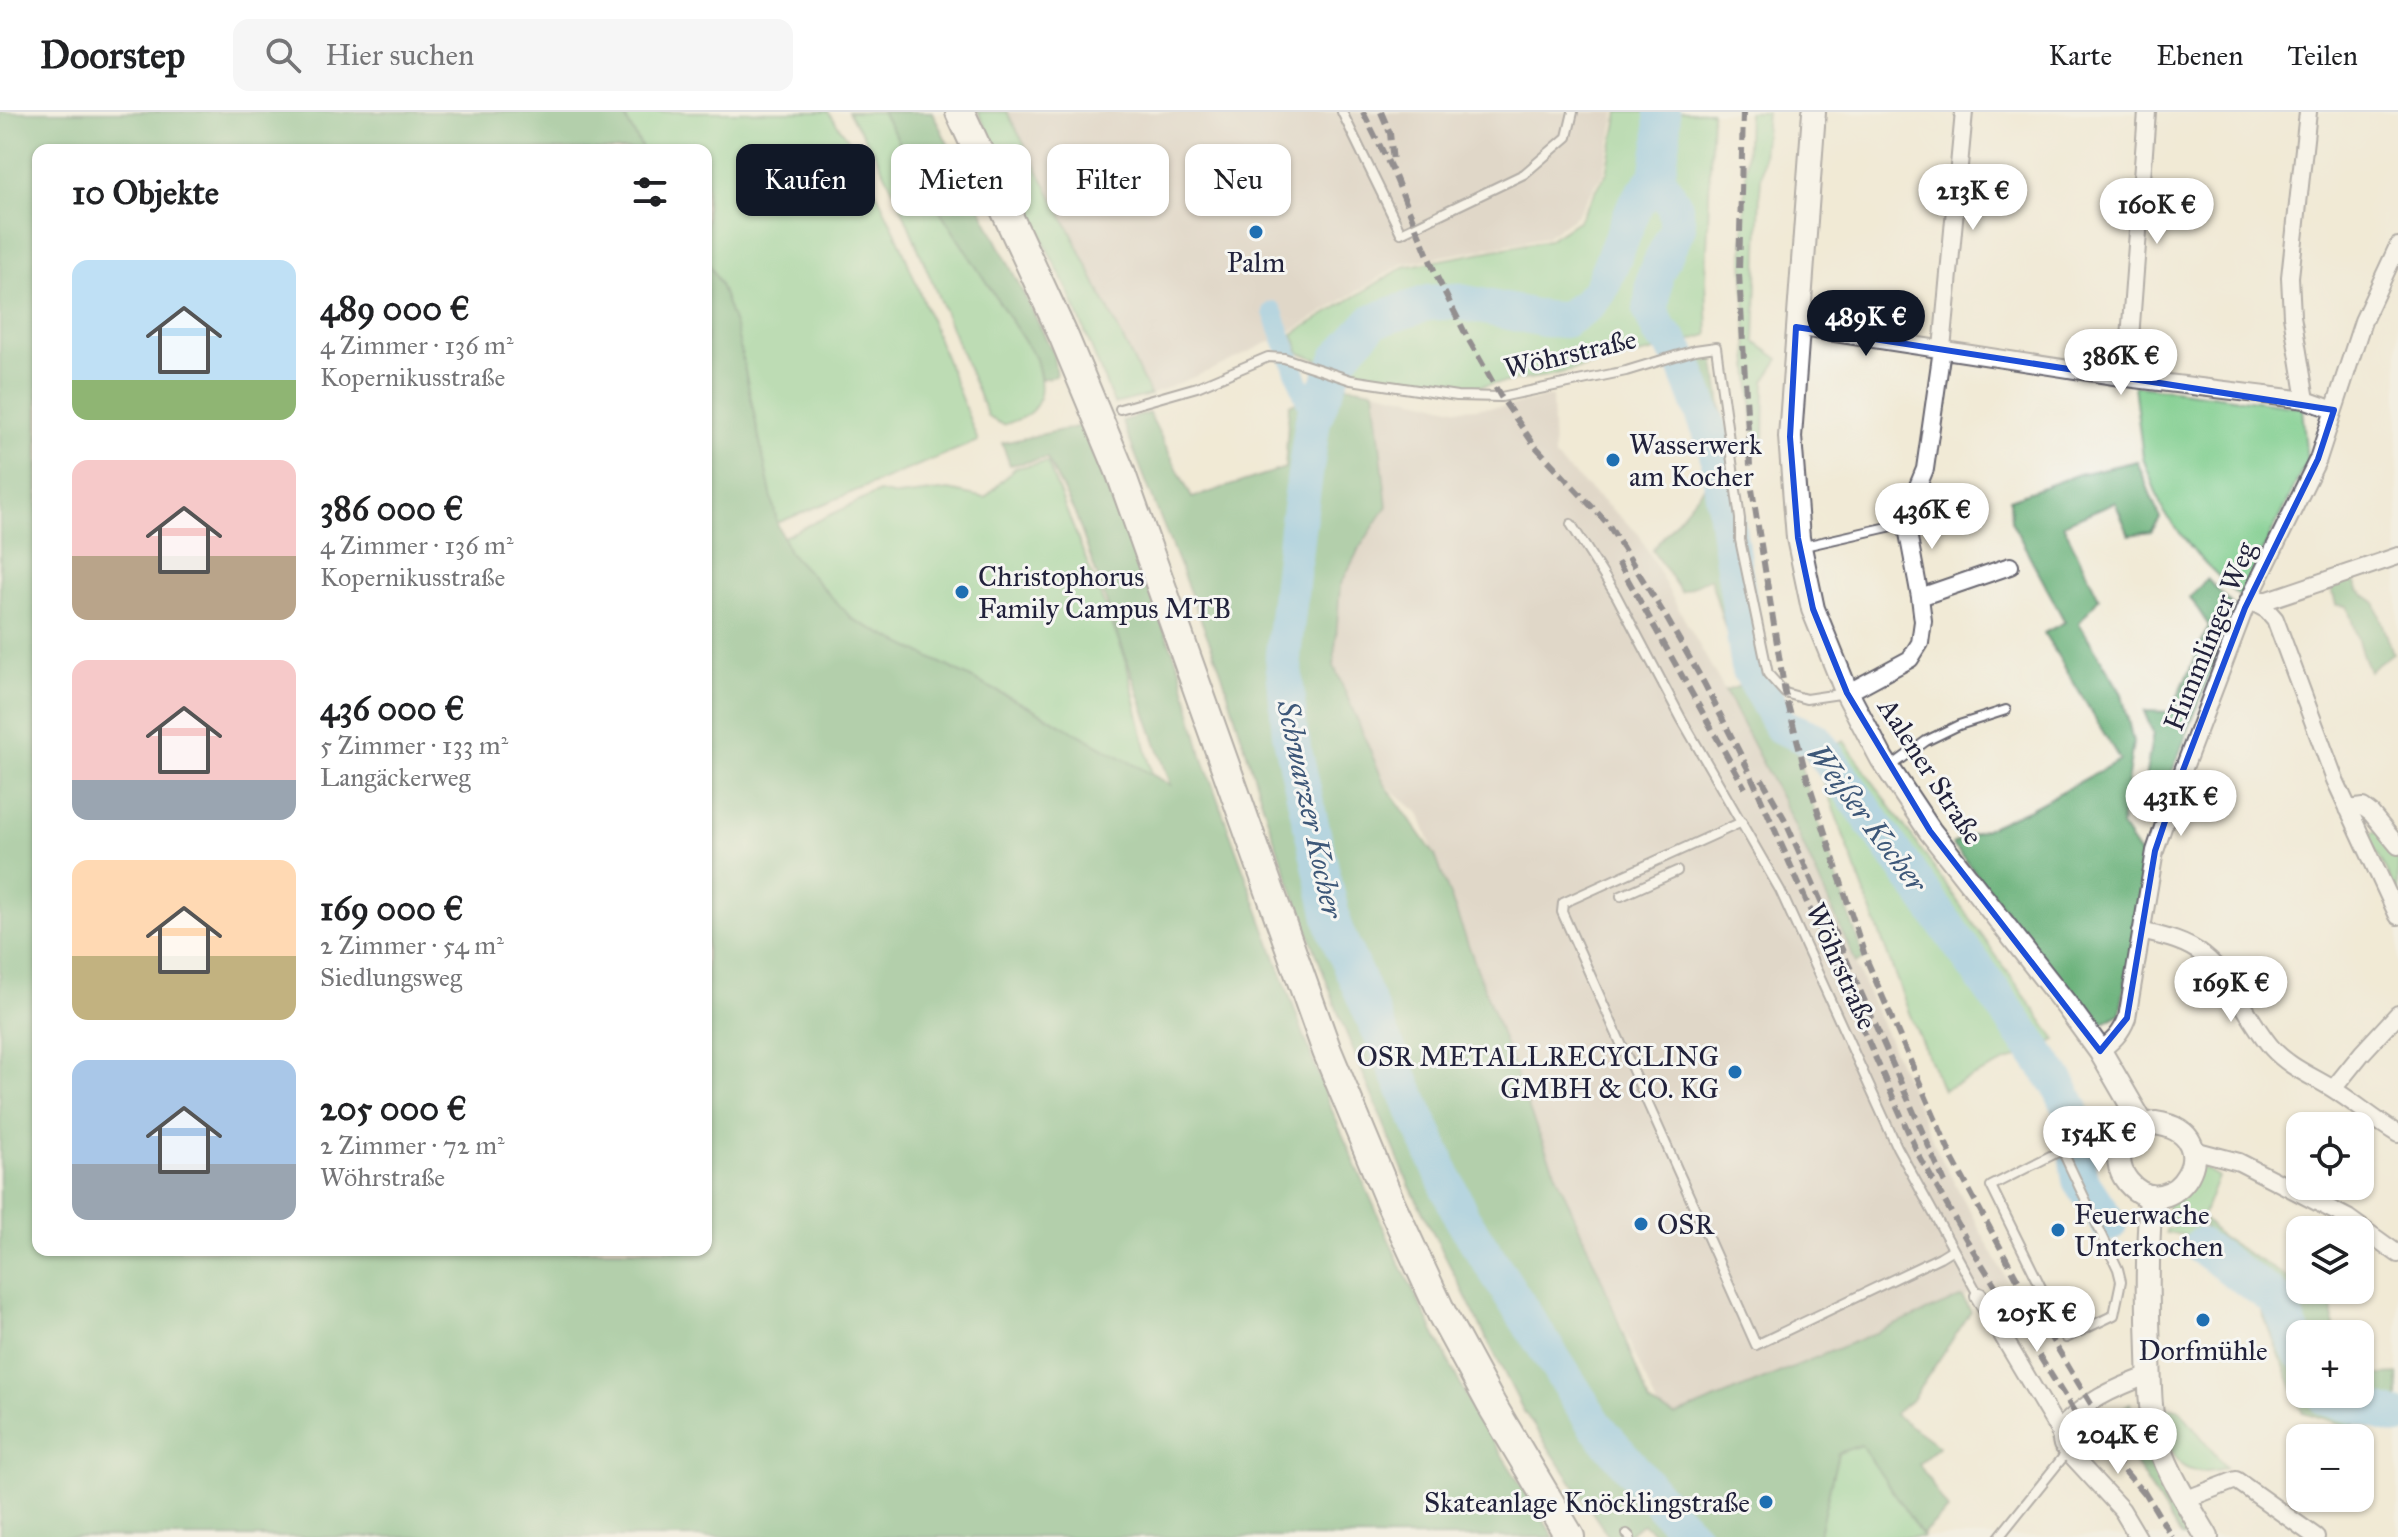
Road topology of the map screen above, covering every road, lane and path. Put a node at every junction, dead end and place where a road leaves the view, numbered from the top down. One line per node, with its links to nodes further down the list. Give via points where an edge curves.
1 (960, 112): 48 (highway, via 1120,471 1327,1051 1390,1202 1442,1314)
2 (1342, 112): 3 (lane, via 1401,233 1524,174 1567,137)
3 (1573, 112)
4 (1814, 112): 9 (street, Aalener Straße)
5 (1964, 112): 10 (street)
6 (2147, 112): 11 (street)
7 (2308, 112): 12 (street, via 2290,277)
8 (2398, 246): 14 (street, Himmlinger Weg, via 2363,321)
9 (1796, 327): 10 (street); 17 (street, Aalener Straße, via 1790,437)
10 (1942, 349): 11 (street); 15 (street, via 1925,469)
11 (2127, 378): 12 (street)
12 (2306, 400): 14 (street)
13 (1120, 409): 22 (lane, Wöhrstraße, via 1197,387 1268,357 1351,380 1501,397 1716,347 1740,540 1768,674 1785,693 1806,699)
14 (2334, 410): 21 (street, Himmlinger Weg, via 2318,459)
15 (1906, 523): 17 (lane); 20 (street)
16 (1571, 524): 26 (lane, Wöhrstraße)
17 (1800, 547): 22 (street, Aalener Straße, via 1813,609)
18 (2398, 556): 21 (street, via 2268,600)
19 (2010, 566): 20 (street)
20 (1920, 597): 22 (street, via 1920,643 1910,659)
21 (2249, 600): 25 (street, via 2275,619); 31 (street, Himmlinger Weg, via 2155,851)
22 (1847, 693): 24 (street, Aalener Straße)
23 (2006, 710): 24 (lane, via 1926,741)
24 (1888, 768): 33 (street, Aalener Straße, via 1930,831)
25 (2348, 809): 27 (street, via 2363,807); 30 (street)
26 (1742, 822): 41 (lane, Wöhrstraße, via 1780,890 1897,1147); 41 (lane, via 1563,903 1562,912 1756,1345)
27 (2398, 846)
28 (1677, 871): 29 (lane)
29 (1621, 896)
30 (2398, 916)
31 (2141, 931): 33 (street, Himmlinger Weg, via 2127,1018 2115,1040); 34 (street, via 2203,954 2273,1048 2298,1070)
32 (2398, 1014): 34 (street)
33 (2100, 1051): 35 (street, Aalener Straße)
34 (2333, 1089): 36 (street)
35 (2143, 1125): 38 (street, via 2167,1124); 39 (street, via 2125,1141)
36 (2398, 1134)
37 (2062, 1150): 37 (lane, via 1991,1186 2066,1338 2114,1315 2121,1281); 39 (lane, via 2083,1143)
38 (2194, 1150): 40 (street, via 2184,1184); 42 (street, via 2239,1162 2348,1218)
39 (2120, 1163): 40 (street, via 2130,1185)
40 (2151, 1196): 44 (street)
41 (1953, 1249): 43 (lane, Wöhrstraße)
42 (2398, 1254)
43 (1979, 1296): 45 (street, Wöhrstraße)
44 (2150, 1375): 45 (street, via 2075,1413); 47 (street, via 2154,1427)
45 (2059, 1431): 46 (street, Wöhrstraße)
46 (2068, 1451): 49 (lane); 50 (street, Wöhrstraße, via 2122,1510)
47 (2184, 1500): 51 (street); 52 (street, via 2236,1480)
48 (1570, 1537)
49 (1999, 1537)
50 (2138, 1537)
51 (2207, 1537)
52 (2316, 1537)

